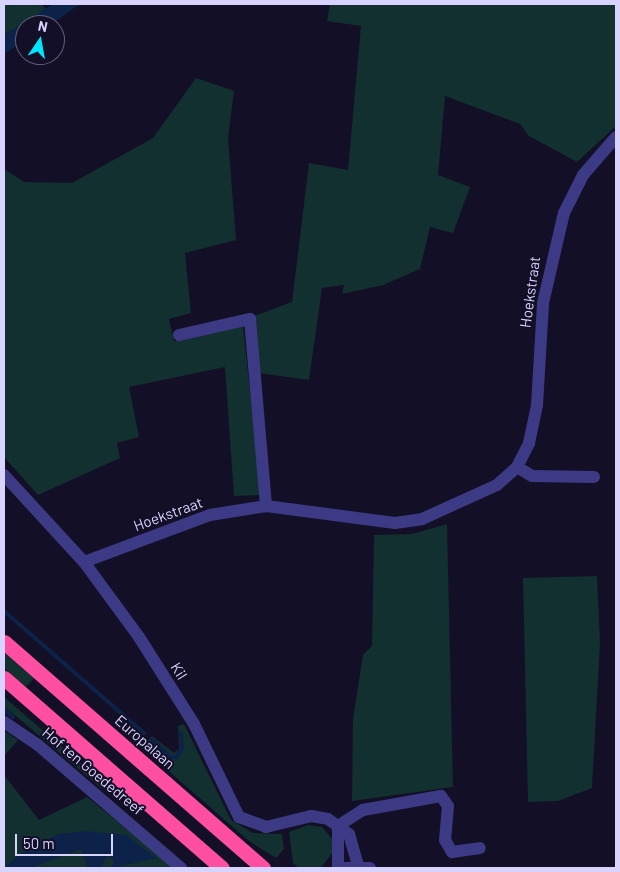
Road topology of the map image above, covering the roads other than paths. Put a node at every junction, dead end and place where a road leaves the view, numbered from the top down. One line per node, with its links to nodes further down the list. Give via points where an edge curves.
1 (616, 137): 3 (street, Hoekstraat, via 579,181 554,242 542,312 537,404 529,443)
2 (179, 334): 6 (street, via 250,319)
3 (517, 467): 5 (street, via 532,476); 6 (street, Hoekstraat, via 497,485 422,519 395,523)
4 (4, 475): 7 (street, Kil)
5 (594, 477)
6 (266, 506): 7 (street, Hoekstraat, via 210,515)
7 (84, 562): 11 (street, Kil, via 194,724 238,817 266,828 311,816)
8 (4, 642): 16 (highway, Europalaan)
9 (4, 678): 15 (highway)
10 (4, 722): 14 (street, Hof ten Goededreef, via 38,746)
11 (338, 826): 12 (street, via 363,810 441,796 448,806 446,840 452,852); 13 (street, via 349,834); 17 (street)
12 (480, 848)
13 (358, 867)
14 (181, 868)
15 (222, 868)
16 (263, 868)
17 (338, 868)

